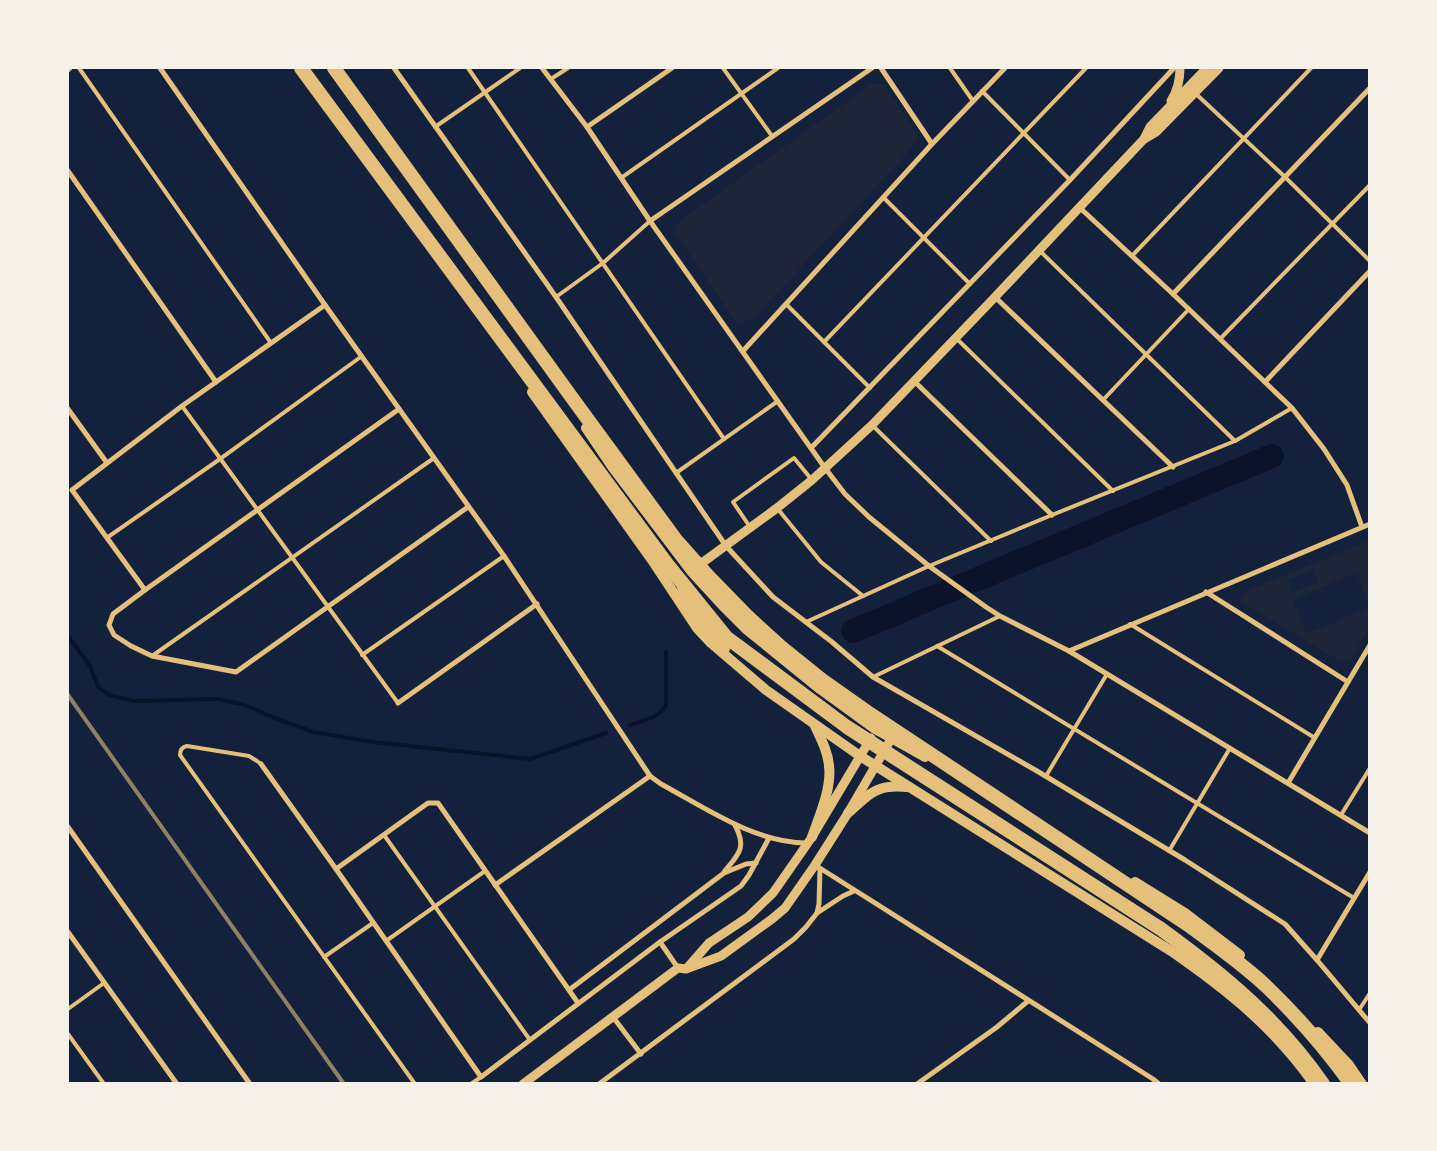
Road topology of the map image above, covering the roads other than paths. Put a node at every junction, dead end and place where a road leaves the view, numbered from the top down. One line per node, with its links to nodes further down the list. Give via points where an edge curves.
1 (79, 68): 63 (lane)
2 (160, 68): 58 (street)
3 (296, 68): 116 (main road, via 496,342 697,628)
4 (302, 68): 187 (highway, via 667,564 726,637 847,727 1198,956 1255,1004 1305,1058)
5 (335, 68): 102 (main road, via 614,468); 175 (highway, via 676,540 746,614 816,675 866,712 1192,927 1267,988)
6 (394, 68): 31 (street)
7 (468, 68): 27 (lane)
8 (520, 68): 27 (lane)
9 (542, 68): 23 (street)
10 (568, 68): 23 (lane)
11 (672, 68): 32 (street)
12 (723, 68): 28 (lane)
13 (778, 68): 28 (lane)
14 (872, 68): 34 (street)
15 (881, 68): 37 (street)
16 (950, 68): 29 (lane)
17 (1005, 68): 26 (street)
18 (1086, 68): 33 (lane)
19 (1174, 68): 41 (street)
20 (1180, 68): 30 (street, via 1176,94)
21 (1311, 68): 36 (lane)
22 (1210, 69): 25 (street)
23 (551, 79): 32 (street)
24 (1370, 88): 39 (street)
25 (1192, 90): 30 (street); 35 (street, via 1156,132); 36 (lane)
26 (982, 91): 29 (street); 33 (lane)
27 (485, 92): 31 (lane); 51 (lane)
28 (741, 93): 34 (lane); 40 (lane)
29 (973, 101): 37 (street)
30 (1163, 114): 35 (street)
31 (435, 127): 55 (street)
32 (587, 127): 40 (street)
33 (1024, 134): 41 (lane); 47 (lane)
34 (772, 136): 45 (street)
35 (1144, 139): 44 (street)
36 (1244, 139): 39 (lane); 49 (lane)
37 (932, 144): 43 (street)
38 (68, 171): 67 (street)
39 (1284, 177): 46 (lane); 54 (street)
40 (621, 178): 45 (street)
41 (1070, 180): 53 (street)
42 (1370, 185): 46 (lane)
43 (883, 197): 47 (lane); 57 (street)
44 (1078, 207): 48 (street); 49 (street)
45 (650, 221): 51 (lane); 64 (street)
46 (1332, 224): 50 (lane); 61 (lane)
47 (924, 238): 53 (lane); 62 (lane)
48 (1039, 250): 56 (street); 65 (lane)
49 (1132, 256): 54 (street)
50 (1370, 261)
51 (603, 263): 55 (lane); 78 (lane)
52 (1370, 271): 69 (street)
53 (970, 284): 70 (street)
54 (1173, 294): 59 (street)
55 (556, 297): 86 (street)
56 (995, 297): 60 (street); 71 (street)
57 (786, 304): 62 (lane); 64 (street)
58 (325, 305): 63 (street); 66 (street)
59 (1189, 309): 61 (street); 65 (lane)
60 (956, 337): 68 (street); 88 (lane)
61 (1220, 339): 69 (street)
62 (824, 342): 70 (lane)
63 (272, 343): 67 (street)
64 (743, 351): 72 (street)
65 (1146, 354): 71 (lane); 79 (lane)
66 (362, 356): 76 (street); 82 (lane)
67 (216, 382): 73 (street)
68 (914, 382): 77 (street); 92 (street)
69 (1264, 382): 74 (street)
70 (870, 388): 80 (street)
71 (1103, 400): 84 (street)
72 (778, 401): 78 (lane); 80 (street)
73 (182, 406): 82 (lane); 83 (street)
74 (1292, 408): 79 (lane); 94 (street, via 1324,449 1346,486)
75 (68, 409): 83 (street)
76 (399, 409): 81 (street); 91 (street)
77 (872, 425): 85 (street); 97 (lane)
78 (724, 439): 86 (lane)
79 (1235, 441): 84 (lane)
80 (811, 448): 85 (street)
81 (434, 458): 89 (street); 100 (lane)
82 (220, 460): 91 (lane); 96 (lane)
83 (107, 463): 96 (street, via 72,490)
84 (1173, 466): 88 (lane)
85 (825, 468): 87 (street); 101 (street, via 857,506)
86 (676, 473): 98 (street)
87 (812, 480): 90 (street); 95 (lane, via 794,458 734,502)
88 (1113, 491): 92 (lane)
89 (468, 507): 99 (street); 107 (street)
90 (777, 508): 95 (street); 105 (lane, via 821,562)
91 (257, 511): 100 (lane); 103 (street)
92 (1052, 515): 97 (lane)
93 (1370, 524): 94 (street)
94 (1362, 527): 104 (street)
95 (750, 528): 98 (street)
96 (108, 537): 103 (street)
97 (991, 541): 101 (lane)
98 (726, 546): 102 (street); 109 (street, via 773,597)
99 (504, 556): 106 (street); 114 (lane)
100 (293, 558): 107 (lane); 115 (lane)
101 (929, 566): 105 (lane); 108 (street)
102 (691, 571): 116 (main road, via 682,586 686,599); 122 (main road, via 746,629)
103 (145, 590): 115 (street, via 113,614 109,625 114,635)
104 (1206, 592): 110 (street); 119 (street)
105 (863, 596): 109 (lane)
106 (537, 604): 120 (street); 131 (street)
107 (328, 606): 114 (lane); 115 (street, via 236,672)
108 (1000, 616): 112 (lane); 113 (street)
109 (806, 622): 118 (street)
110 (1130, 624): 113 (street); 124 (lane)
111 (1370, 645): 119 (street)
112 (937, 646): 118 (lane); 123 (lane)
113 (1069, 650): 117 (street)
114 (362, 655): 120 (lane)
115 (152, 656)
116 (740, 667): 121 (main road)
117 (1107, 674): 123 (lane); 126 (street)
118 (873, 677): 132 (street)
119 (1348, 682): 124 (street)
120 (398, 703)
121 (814, 725): 127 (main road); 143 (main road, via 830,769 827,792)
122 (875, 729): 125 (main road); 127 (street)
123 (1074, 729): 132 (lane); 135 (lane)
124 (1315, 738): 133 (street)
125 (891, 739): 129 (street); 189 (main road, via 953,772 1185,913 1266,978 1348,1065)
126 (1230, 748): 133 (street); 135 (lane)
127 (860, 756): 129 (main road); 143 (street)
128 (260, 764): 147 (street); 160 (lane, via 249,756 187,746 180,752)
129 (875, 765): 134 (main road); 136 (street)
130 (1370, 768): 137 (lane)
131 (650, 776): 138 (street); 151 (street)
132 (1046, 776): 144 (street)
133 (1288, 782): 137 (street)
134 (910, 787): 136 (main road, via 880,788); 186 (main road, via 1214,981 1284,1045)
135 (1197, 803): 144 (lane); 153 (lane)
136 (848, 813): 146 (street)
137 (1341, 816): 140 (street)
138 (735, 824): 142 (street); 149 (street, via 741,844)
139 (68, 827): 179 (street)
140 (1370, 833)
141 (384, 835): 147 (street); 148 (street, via 428,803 438,803); 154 (lane)
142 (769, 838): 143 (street, via 790,843); 145 (street)
143 (809, 840): 162 (street, via 773,893)
144 (1169, 851): 161 (street, via 1285,924)
145 (756, 864): 149 (street); 159 (street, via 740,886)
146 (817, 867): 152 (street); 155 (street); 162 (street, via 785,908 772,919 721,956)
147 (336, 869): 156 (street)
148 (485, 871): 151 (street); 154 (lane)
149 (724, 872): 164 (street)
150 (1370, 872): 153 (street)
151 (496, 886): 164 (street)
152 (854, 891): 155 (street); 166 (street)
153 (1354, 898): 161 (street)
154 (435, 906): 158 (lane); 173 (lane)
155 (817, 913): 174 (street, via 794,940)
156 (373, 923): 158 (street); 160 (lane)
157 (68, 932): 163 (street)
158 (386, 941): 176 (street)
159 (660, 942): 162 (street); 167 (street)
160 (324, 956): 180 (lane)
161 (1317, 960): 169 (street)
162 (682, 969): 170 (street)
163 (104, 983): 168 (lane); 178 (street)
164 (569, 990): 167 (street)
165 (1370, 993): 169 (lane)
166 (1028, 1001): 184 (street); 185 (street)
167 (578, 1003): 173 (street)
168 (68, 1009)
169 (1359, 1010): 171 (street)
170 (613, 1017): 174 (street); 182 (street)
171 (1370, 1023)
172 (68, 1034): 177 (lane)
173 (530, 1040): 176 (street)
174 (641, 1054): 183 (street)
175 (1332, 1057): 188 (highway); 189 (highway)
176 (480, 1077): 181 (lane)
177 (104, 1084)
178 (177, 1084)
179 (250, 1084)
180 (415, 1084)
181 (471, 1084)
182 (523, 1084)
183 (599, 1084)
184 (917, 1084)
185 (1159, 1084)
186 (1314, 1084)
187 (1324, 1084)
188 (1351, 1084)
189 (1361, 1084)

